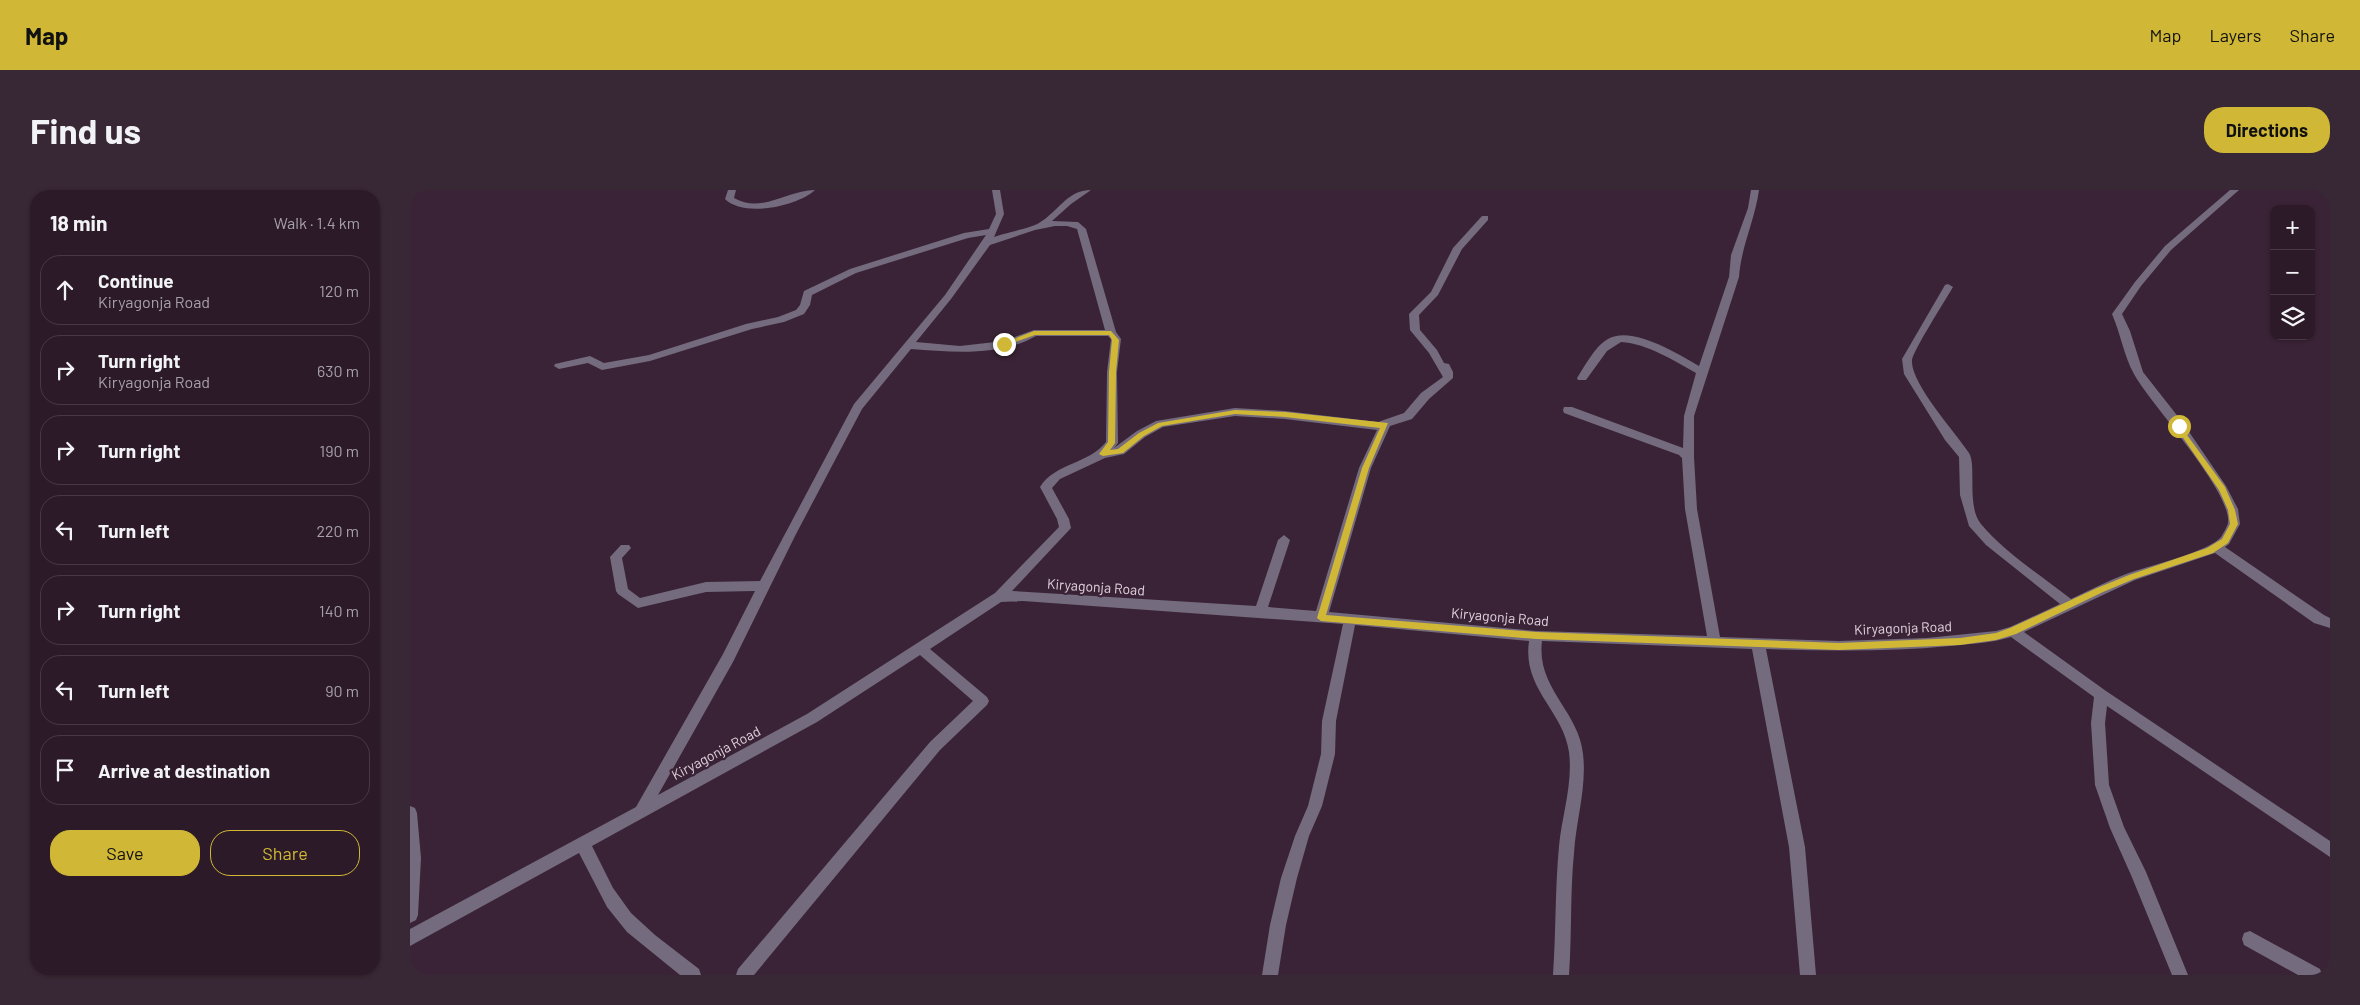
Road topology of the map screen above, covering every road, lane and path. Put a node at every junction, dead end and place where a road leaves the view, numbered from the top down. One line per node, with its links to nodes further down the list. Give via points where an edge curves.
1 (732, 190): 2 (street, via 729,199 735,204 768,207)
2 (811, 190)
3 (996, 190): 9 (street, via 1000,214)
4 (1087, 190): 8 (street)
5 (1755, 190): 16 (street, via 1736,255 1734,277)
6 (2235, 190): 24 (street, Kiryagonja Road, via 2168,248 2117,314 2138,373 2217,481 2232,510 2234,524 2231,533)
7 (1485, 218): 17 (street, via 1458,248 1435,293 1414,314 1415,330)
8 (1040, 227): 10 (street); 12 (street, via 1064,223 1078,225 1081,229)
9 (993, 231): 10 (street); 14 (street, via 967,235 853,271 806,293 805,305 800,312 780,320 750,326 650,358 602,367 590,359)
10 (987, 243): 13 (street, via 948,297)
11 (1948, 287): 28 (street, via 1908,360 1909,374 1964,456 1966,495 1973,523 1990,542)
12 (1111, 333): 13 (street, via 1034,333 1004,344 960,349); 21 (street, via 1116,340 1112,372 1112,443)
13 (908, 344): 26 (street, via 858,407)
14 (559, 366)
15 (1445, 366): 17 (street)
16 (1702, 372): 18 (street, via 1671,355 1623,337 1613,340); 22 (street, via 1688,422)
17 (1448, 378): 20 (street, via 1425,396 1408,416)
18 (1582, 378)
19 (1568, 410): 22 (street, via 1628,430 1683,452)
20 (1385, 425): 21 (street, via 1235,412 1160,424 1120,451); 30 (street, via 1365,468)
21 (1103, 454): 27 (street, via 1048,483 1048,495 1064,520 1064,528)
22 (1688, 457): 35 (street, via 1691,509)
23 (1284, 540): 29 (street)
24 (2216, 547): 28 (street, Kiryagonja Road, via 2131,577); 32 (street, via 2319,619)
25 (625, 548): 26 (street, via 616,557 622,591 638,603 706,587)
26 (764, 586): 39 (street, via 724,667)
27 (999, 596): 29 (street, Kiryagonja Road); 37 (street, Kiryagonja Road)
28 (2069, 604): 33 (street, Kiryagonja Road)
29 (1260, 612): 30 (street, Kiryagonja Road)
30 (1321, 618): 31 (street, Kiryagonja Road)
31 (1350, 619): 34 (street, Kiryagonja Road); 48 (street, via 1329,721 1328,754 1315,806 1289,878)
32 (2330, 623)
33 (2013, 631): 36 (street, Kiryagonja Road, via 1987,638 1926,643); 38 (street)
34 (1536, 636): 35 (street, Kiryagonja Road); 49 (street, via 1534,663 1543,688 1570,732 1576,750 1574,808 1567,841)
35 (1714, 642): 36 (street, Kiryagonja Road)
36 (1758, 644): 50 (street, via 1797,848)
37 (919, 647): 39 (street, Kiryagonja Road, via 825,710); 47 (street, via 982,701 935,746)
38 (2101, 695): 42 (street); 51 (street, via 2098,722 2102,784 2117,828)
39 (643, 809): 41 (street, Kiryagonja Road)
40 (410, 813): 43 (street, via 413,858)
41 (583, 845): 44 (street, Kiryagonja Road); 46 (street, via 624,917)
42 (2330, 850)
43 (410, 914)
44 (410, 938)
45 (2250, 939): 52 (street)
46 (694, 975)
47 (744, 975)
48 (1270, 975)
49 (1560, 975)
50 (1808, 975)
51 (2180, 975)
52 (2314, 975)

